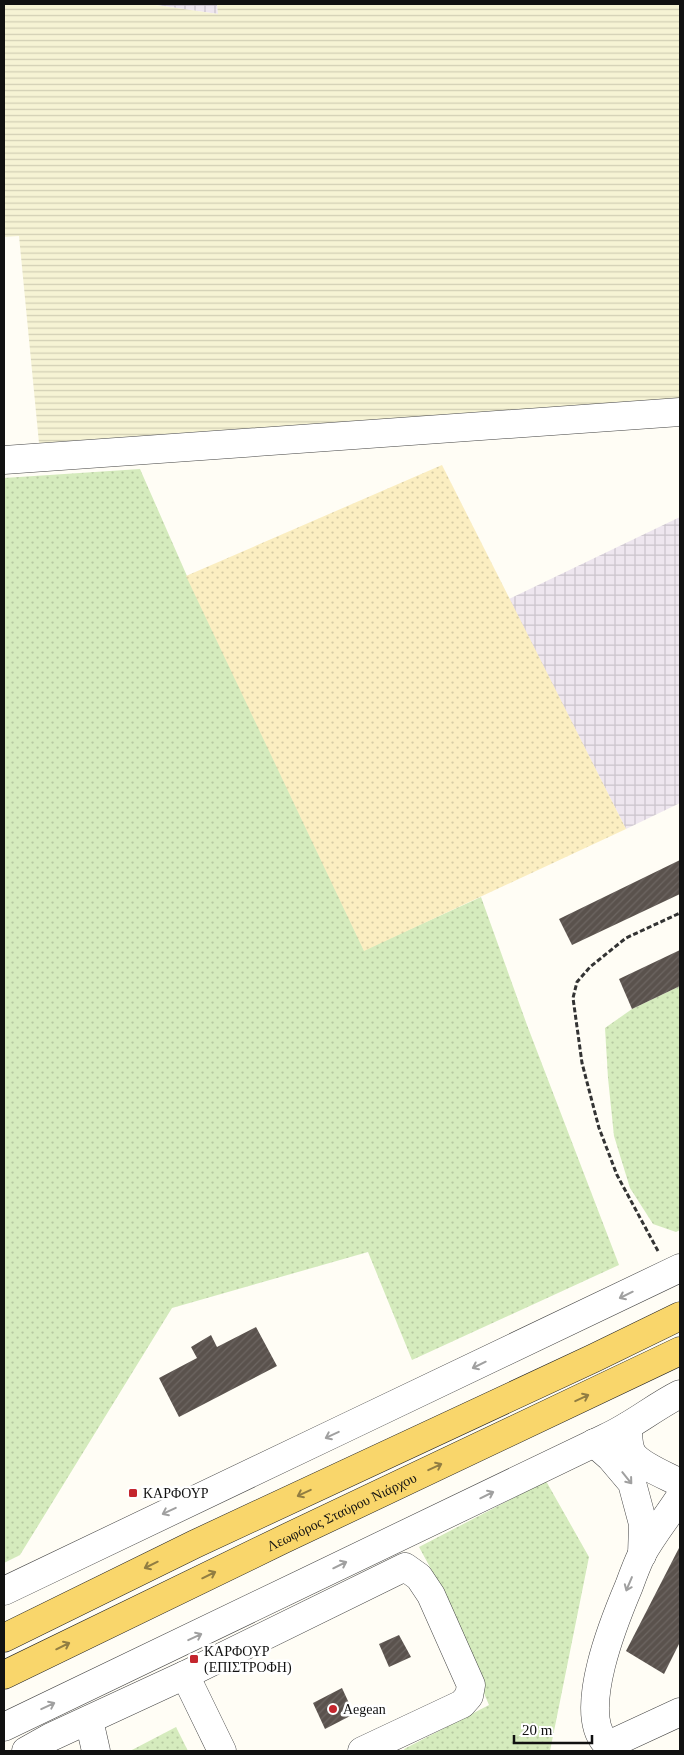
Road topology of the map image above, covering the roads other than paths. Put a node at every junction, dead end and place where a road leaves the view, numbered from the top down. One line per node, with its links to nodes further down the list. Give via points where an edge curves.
1 (680, 412): 2 (street)
2 (4, 460)
3 (675, 1271): 12 (street, one-way to 12)
4 (680, 1316): 14 (main road, one-way to 14, via 195,1544)
5 (680, 1351): 16 (main road, Λεωφόρος Σταύρου Νιάρχου, one-way to 5)
6 (680, 1394): 7 (street)
7 (628, 1426): 8 (street); 9 (street, via 634,1456)
8 (594, 1443): 11 (street, one-way to 11, via 632,1484 644,1524); 13 (street, one-way to 8)
9 (680, 1483)
10 (680, 1497): 11 (street)
11 (642, 1554): 18 (street, one-way to 18, via 602,1659 595,1698 596,1723 605,1742 613,1743)
12 (4, 1591)
13 (276, 1596): 15 (street); 20 (street, one-way to 13)
14 (4, 1638)
15 (260, 1638): 17 (street); 25 (street, via 405,1567 419,1577 431,1595 471,1685 468,1696 462,1704)
16 (4, 1675)
17 (185, 1675): 19 (street); 24 (street)
18 (680, 1712)
19 (89, 1720): 21 (street); 23 (street)
20 (4, 1727)
21 (51, 1744): 22 (street)
22 (26, 1751)
23 (96, 1751)
24 (222, 1751)
25 (362, 1751)

